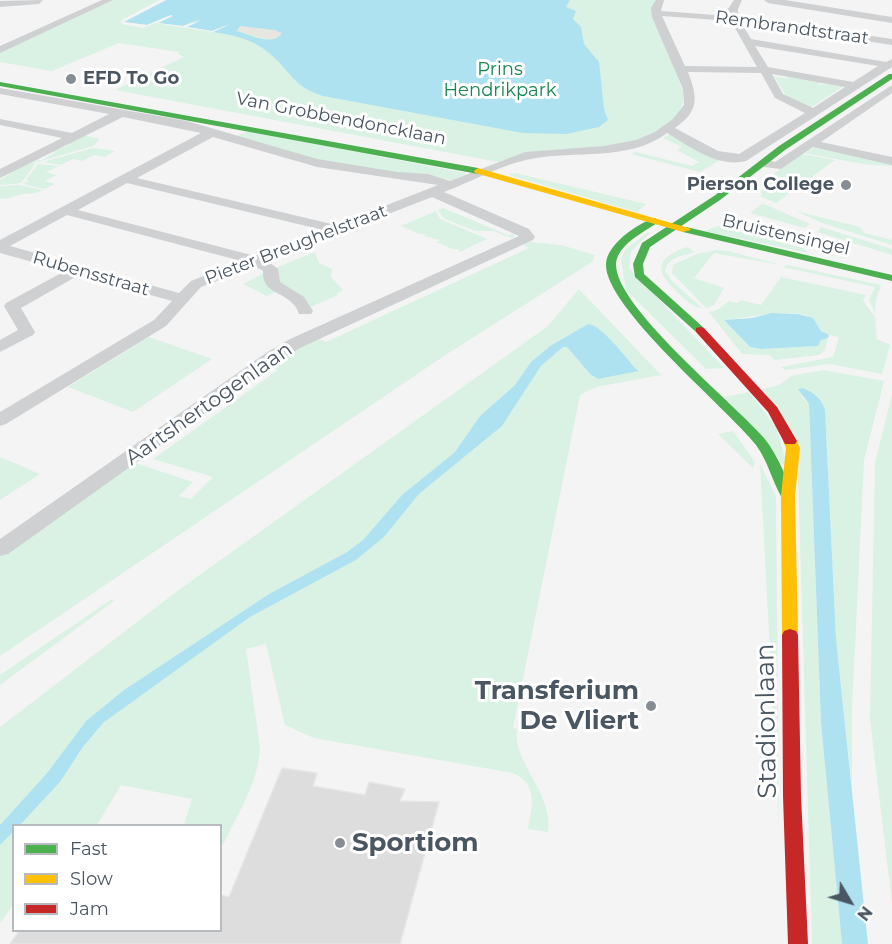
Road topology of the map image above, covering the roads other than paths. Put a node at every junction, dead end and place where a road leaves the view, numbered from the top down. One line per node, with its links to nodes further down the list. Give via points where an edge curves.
1 (109, 0): 12 (street)
2 (660, 0): 7 (street)
3 (738, 0): 8 (street)
4 (768, 0): 9 (street)
5 (39, 1): 6 (street)
6 (0, 4)
7 (656, 13): 8 (street, Rembrandtstraat); 13 (street)
8 (734, 18): 10 (street); 11 (street, Rembrandtstraat)
9 (892, 21)
10 (749, 42): 14 (street); 16 (street, via 807,50)
11 (892, 42)
12 (0, 50)
13 (680, 69): 14 (street); 23 (street, Pieter Breughelstraat, via 690,102 682,117)
14 (765, 70): 18 (street); 20 (street, via 783,100)
15 (0, 79): 30 (main road, Van Grobbendoncklaan, via 73,88)
16 (890, 79): 18 (street); 26 (street); 27 (main road)
17 (0, 84): 30 (main road, Van Grobbendoncklaan)
18 (856, 86): 20 (street)
19 (0, 91): 21 (street, Van Grobbendoncklaan)
20 (814, 112): 23 (street, via 742,158 721,156)
21 (121, 113): 24 (street, Van Grobbendoncklaan); 25 (street)
22 (0, 122): 25 (street)
23 (668, 129): 30 (street, Pieter Breughelstraat, via 627,148 549,152)
24 (213, 132): 32 (street); 34 (street, Van Grobbendoncklaan, via 317,163 428,178)
25 (73, 137): 31 (street)
26 (811, 143): 28 (street); 29 (street, via 777,166)
27 (782, 148): 29 (main road); 33 (main road)
28 (892, 161)
29 (764, 163): 39 (main road)
30 (491, 169): 34 (street, Pieter Breughelstraat); 35 (main road, Van Grobbendoncklaan); 37 (main road, Van Grobbendoncklaan)
31 (0, 174)
32 (126, 179): 38 (street); 43 (street)
33 (716, 180)
34 (451, 185): 36 (street, Pieter Breughelstraat)
35 (587, 187)
36 (433, 192): 43 (street, Pieter Breughelstraat); 60 (street, Aartshertogenlaan, via 528,237 275,355)
37 (581, 202): 41 (main road, Van Grobbendoncklaan); 45 (main road, via 620,232)
38 (66, 211): 47 (street); 49 (street)
39 (694, 212): 40 (main road, Bruistensingel); 41 (main road, Bruistensingel, via 670,210); 42 (main road, Bruistensingel)
40 (713, 216)
41 (653, 222): 42 (main road, Bruistensingel); 45 (main road, Stadionlaan)
42 (672, 226): 44 (main road, Bruistensingel); 54 (main road, Stadionlaan, via 646,245 639,260 641,279)
43 (337, 229): 49 (street, Pieter Breughelstraat)
44 (725, 239): 46 (main road); 53 (main road, Bruistensingel)
45 (624, 244): 59 (main road, Stadionlaan, via 612,263 618,289 696,379 759,441)
46 (680, 245)
47 (1, 249): 51 (street, Rubensstraat)
48 (870, 259): 50 (main road, Bruistensingel)
49 (257, 261): 55 (street, Pieter Breughelstraat, via 196,284); 56 (street, via 271,269 274,284 302,303)
50 (892, 266)
51 (77, 270): 55 (street, Rubensstraat); 57 (street, via 12,306 27,332)
52 (653, 271): 54 (main road)
53 (892, 278)
54 (658, 293): 59 (main road, Stadionlaan, via 688,317 773,410 793,448)
55 (183, 299): 58 (street, Pieter Breughelstraat, via 160,323)
56 (304, 311)
57 (0, 347)
58 (0, 420)
59 (788, 496): 61 (main road, Stadionlaan)
60 (0, 549)
61 (798, 944)

